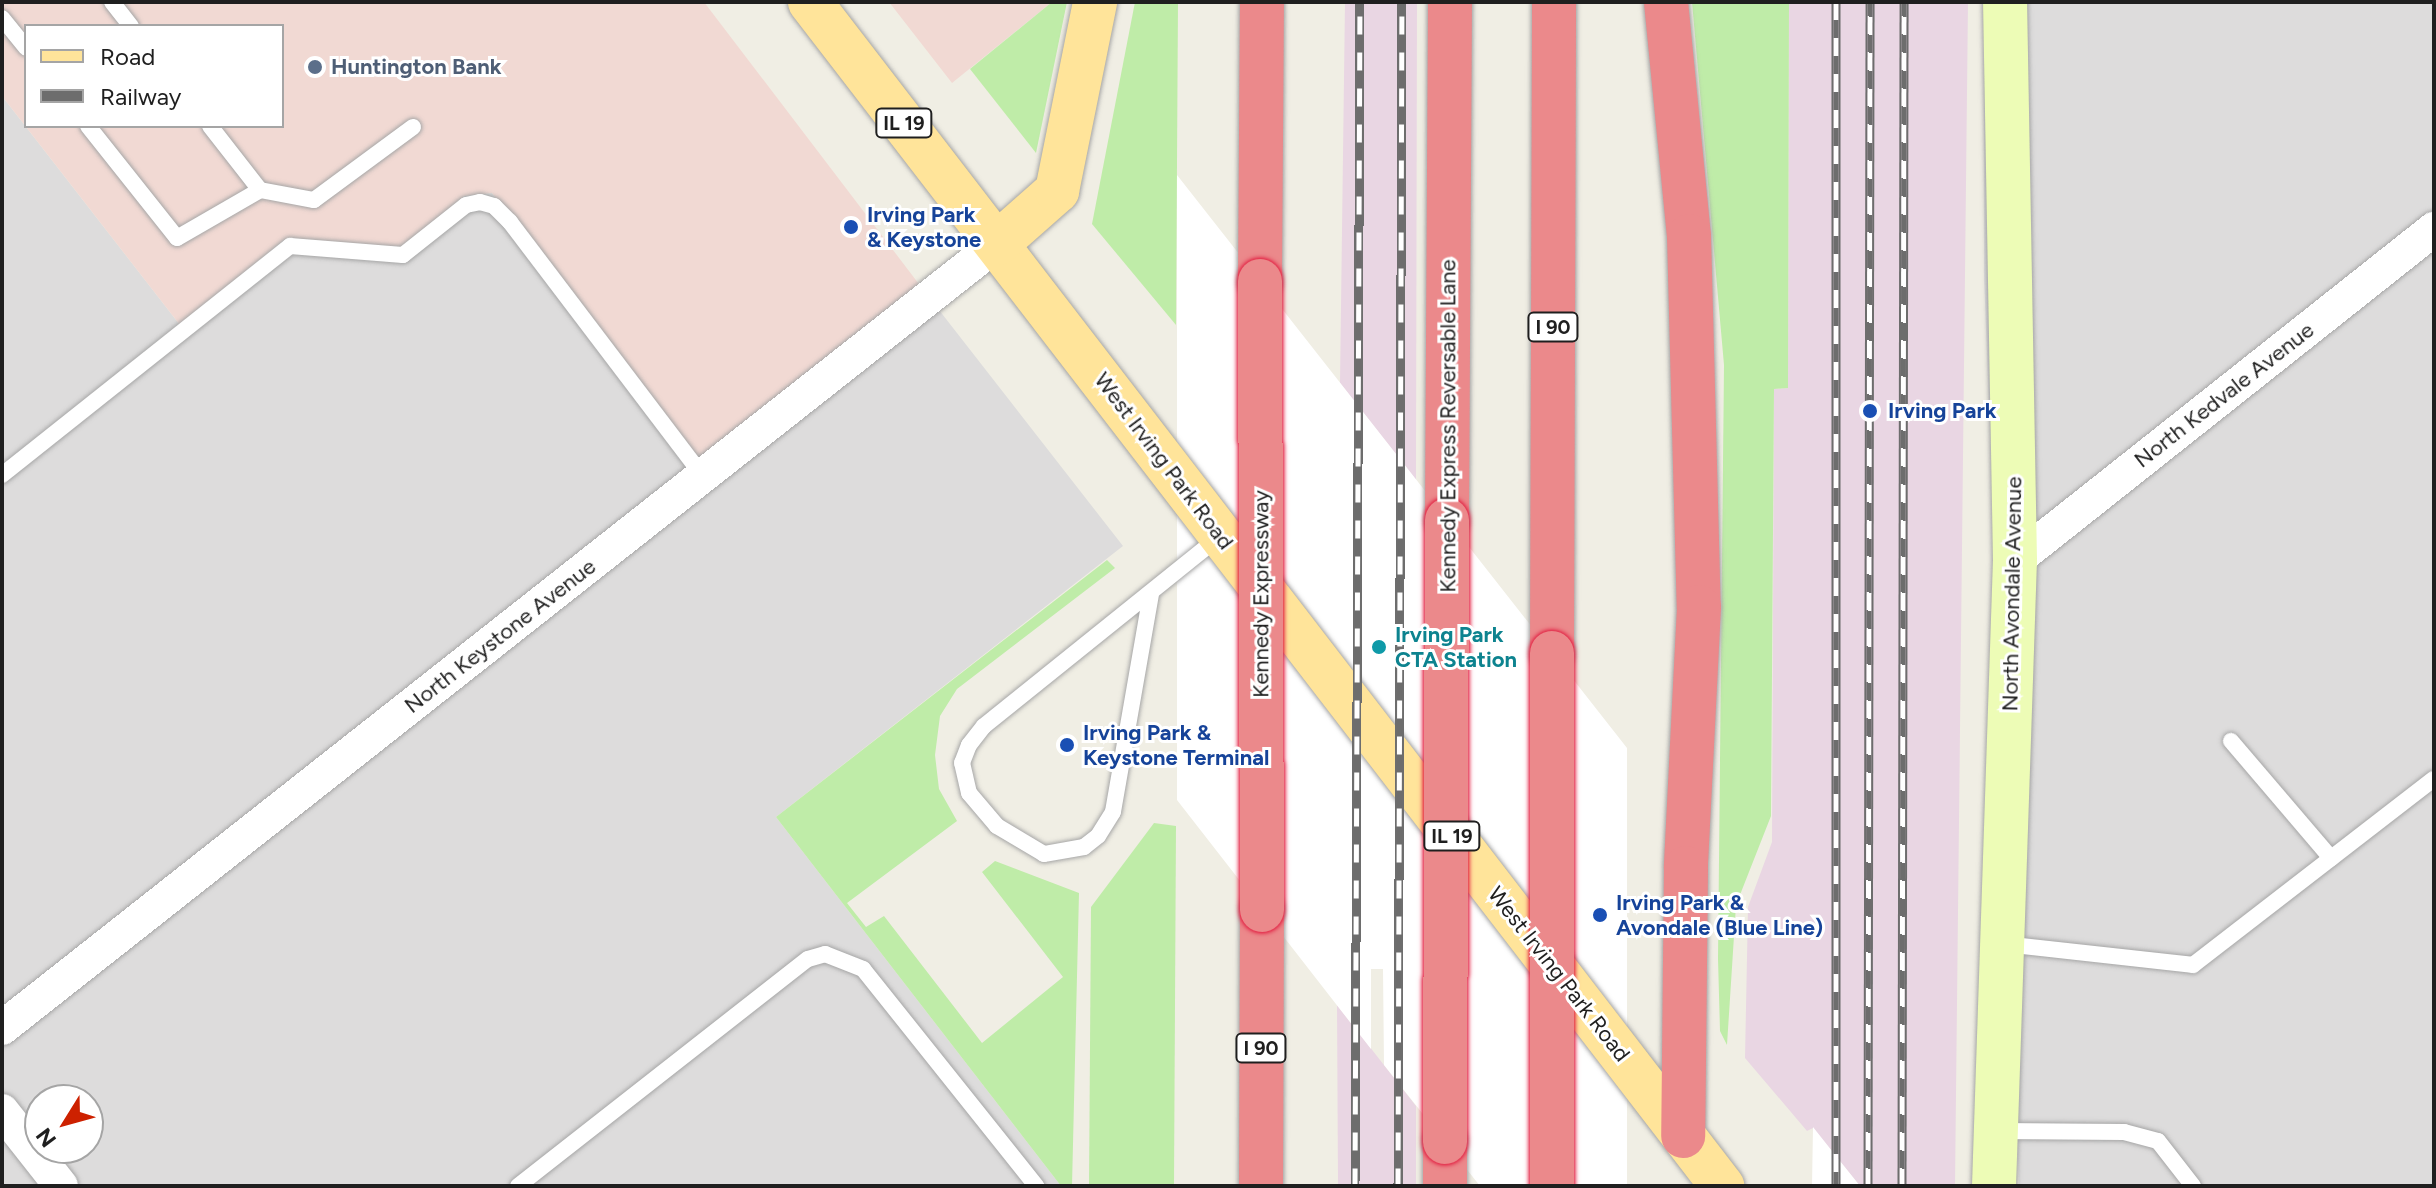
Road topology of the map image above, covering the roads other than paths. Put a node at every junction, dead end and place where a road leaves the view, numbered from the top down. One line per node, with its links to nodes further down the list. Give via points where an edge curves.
1 (112, 2): 10 (lane)
2 (810, 2): 17 (main road, West Irving Park Road / IL 19)
3 (1095, 2): 17 (main road, via 1057,191)
4 (1262, 2): 34 (highway, Kennedy Expressway / I 90, bridge)
5 (1450, 2): 35 (highway, Kennedy Express Reversable Lane, bridge)
6 (1554, 2): 36 (highway, I 90, bridge)
7 (1666, 2): 30 (highway, via 1689,236 1699,607 1686,868)
8 (2005, 2): 21 (street, North Avondale Avenue)
9 (2, 18): 11 (lane)
10 (129, 24)
11 (24, 46)
12 (413, 127): 15 (lane, via 314,200)
13 (90, 128): 15 (lane, via 177,238)
14 (212, 128): 15 (lane)
15 (260, 190)
16 (2434, 229): 21 (street, North Kedvale Avenue)
17 (998, 243): 19 (street, North Keystone Avenue); 20 (main road, West Irving Park Road / IL 19)
18 (2, 475): 19 (lane, via 290,246 403,255 466,205 480,202 494,206 510,222)
19 (703, 476): 27 (street, North Keystone Avenue)
20 (1221, 536): 22 (lane); 30 (main road, West Irving Park Road / IL 19)
21 (2015, 561): 26 (street, North Avondale Avenue)
22 (1151, 594): 22 (lane, via 1113,812 1098,836 1067,854 1044,854 1018,842 985,815 969,793 962,763 969,745 984,726)
23 (2231, 741): 25 (lane)
24 (2434, 779): 25 (lane)
25 (2331, 858): 26 (lane, via 2193,965)
26 (2004, 944): 29 (street, North Avondale Avenue)
27 (2, 1028)
28 (2, 1111): 31 (street)
29 (1996, 1131): 39 (street, North Avondale Avenue); 40 (lane, via 2124,1132 2158,1141)
30 (1683, 1136): 37 (main road); 38 (main road, West Irving Park Road / IL 19)
31 (61, 1186)
32 (518, 1186): 33 (lane, via 808,959 825,954 863,969)
33 (1036, 1186)
34 (1261, 1186)
35 (1445, 1186)
36 (1552, 1186)
37 (1686, 1186)
38 (1722, 1186)
39 (1994, 1186)
40 (2193, 1186)

